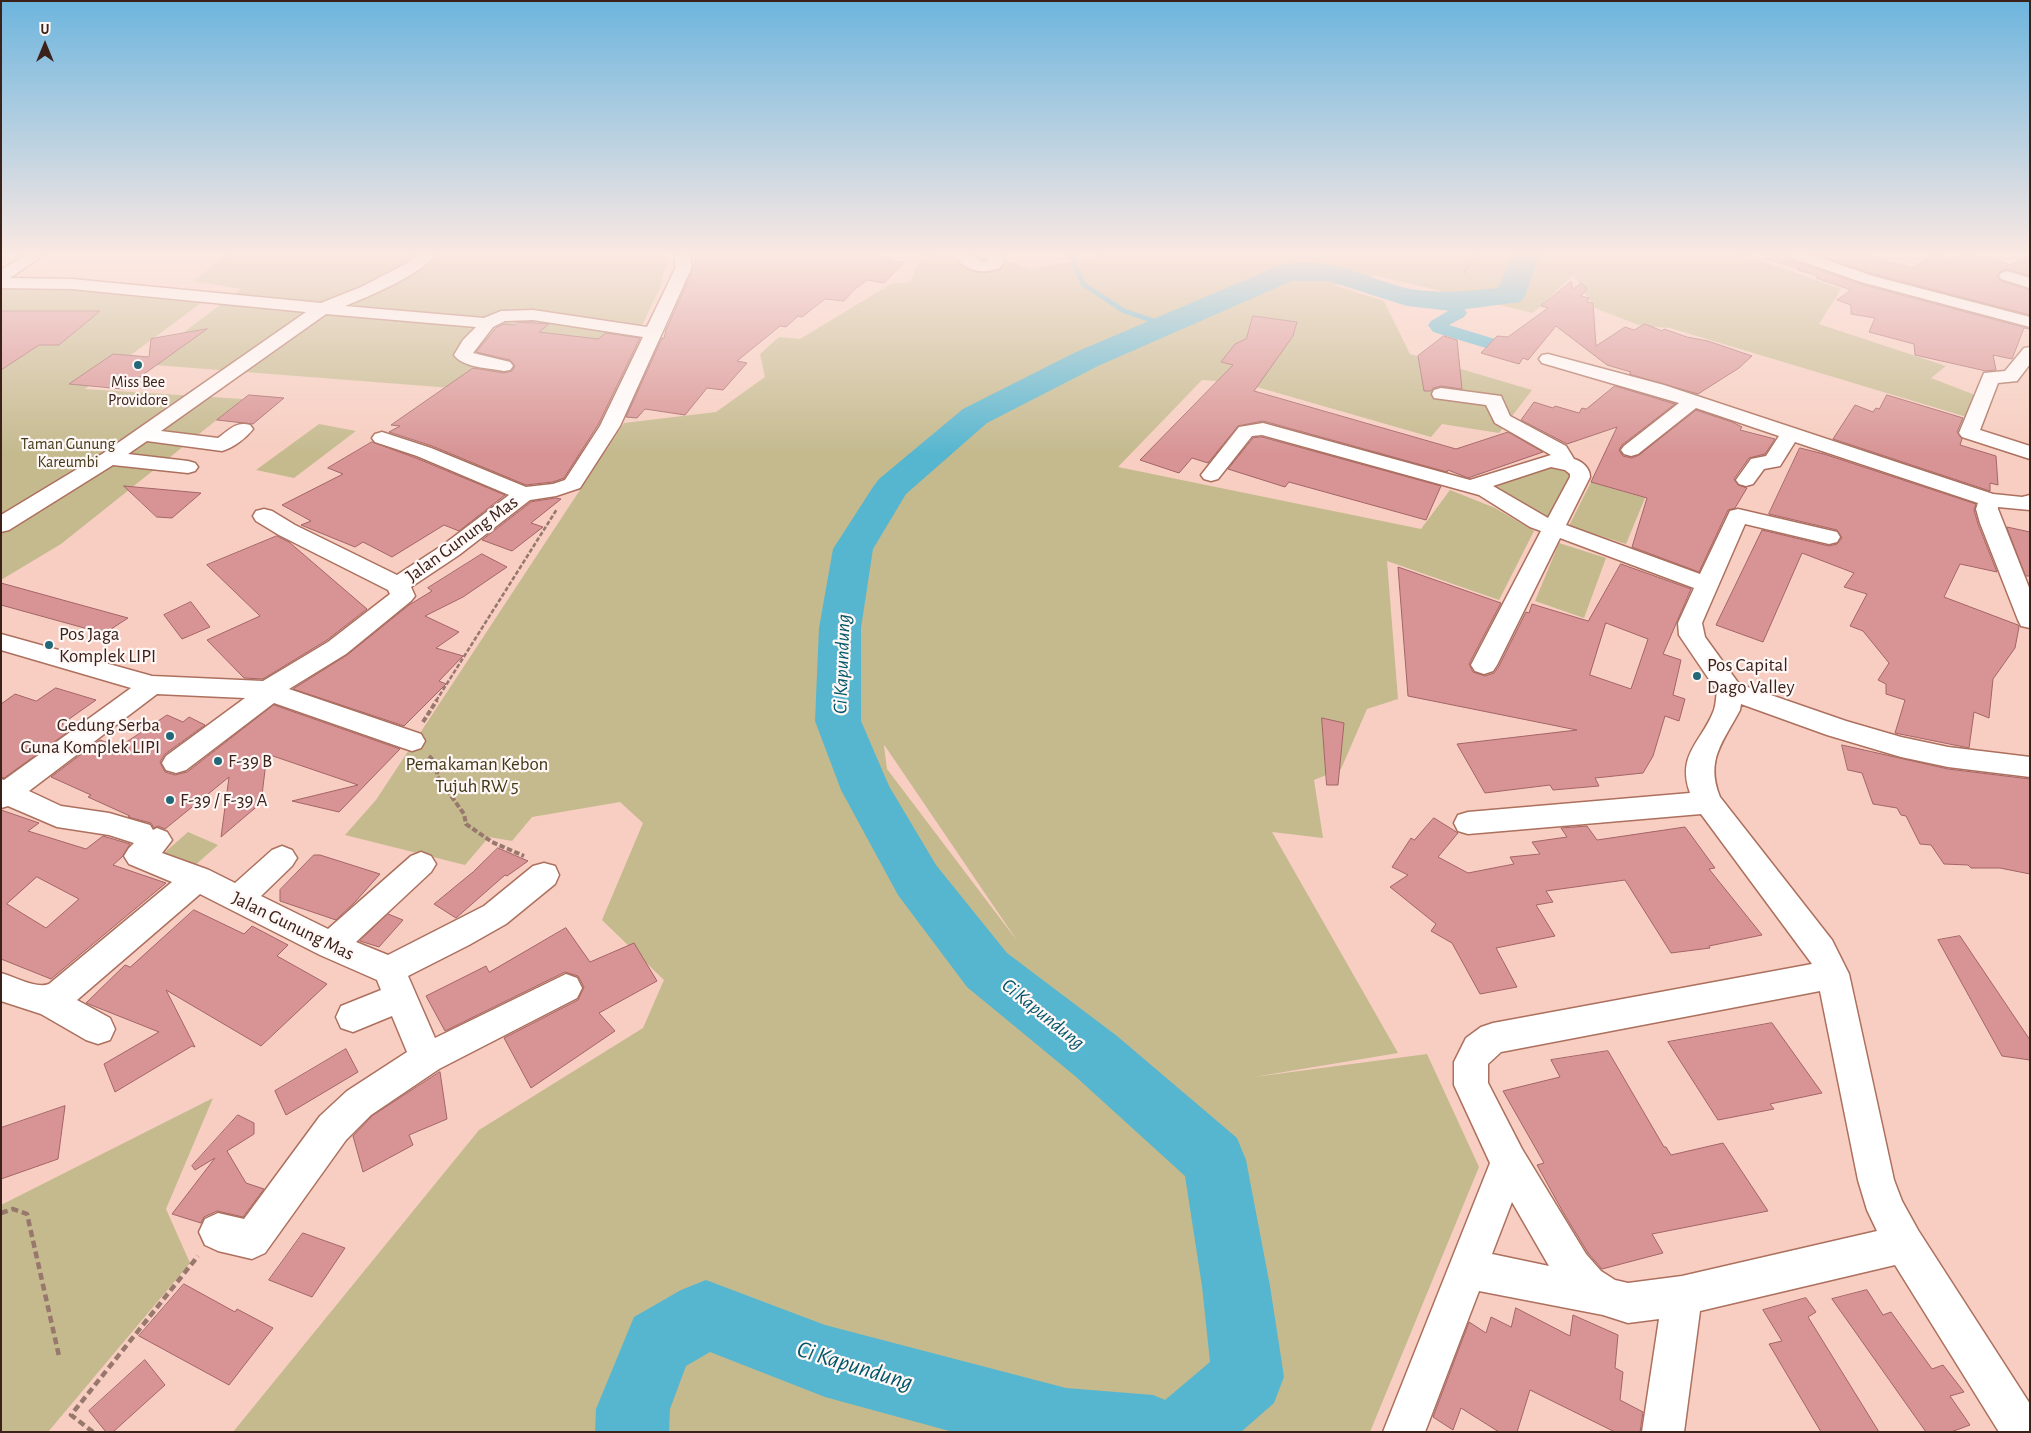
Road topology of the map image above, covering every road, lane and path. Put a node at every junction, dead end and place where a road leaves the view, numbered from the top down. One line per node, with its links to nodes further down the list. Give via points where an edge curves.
1 (305, 321): 14 (street)
2 (463, 321): 6 (street)
3 (492, 321): 6 (street)
4 (572, 321): 7 (street)
5 (659, 321): 7 (street)
6 (484, 325): 10 (street, via 485,328 463,355)
7 (654, 333): 24 (street, via 610,426)
8 (2030, 352): 18 (street, via 2010,377 1991,377 1969,433)
9 (1548, 359): 12 (street)
10 (504, 366)
11 (1441, 394): 20 (street, via 1494,400 1502,419 1559,450)
12 (1694, 401): 15 (street); 17 (street)
13 (243, 429): 14 (street, via 222,445)
14 (142, 434): 19 (street)
15 (1790, 434): 23 (street, via 1773,462 1758,463); 27 (street)
16 (382, 438): 26 (street, Jalan Gunung Mas)
17 (1631, 450)
18 (2030, 453)
19 (109, 458): 21 (street); 30 (street)
20 (1565, 462): 25 (street, via 1550,461); 31 (street, via 1577,468 1580,477)
21 (188, 467)
22 (1211, 475): 25 (street, via 1246,431 1263,429)
23 (1746, 480)
24 (573, 484): 26 (street, via 547,492); 41 (path)
25 (1470, 487): 31 (street, via 1486,492)
26 (524, 494): 33 (street, Jalan Gunung Mas, via 459,545)
27 (1993, 499): 28 (street); 35 (street, via 1987,509 1991,523)
28 (2027, 505)
29 (264, 516): 33 (street, Jalan Gunung Mas)
30 (1, 525)
31 (1554, 528): 34 (street); 37 (street)
32 (1829, 537): 34 (street, via 1738,516)
33 (398, 585): 40 (street, Jalan Gunung Mas, via 403,596 337,648)
34 (1707, 585): 39 (street, via 1690,629 1695,642)
35 (2030, 620)
36 (7, 649): 38 (street)
37 (1484, 665)
38 (152, 685): 40 (street); 44 (street, Jalan Gunung Mas)
39 (1730, 690): 43 (street, via 1902,748); 45 (street, via 1727,710 1701,758 1700,781)
40 (269, 691): 41 (street); 42 (street, Jalan Gunung Mas)
41 (411, 740): 50 (path, via 438,764 438,776 464,814 466,824 492,842 538,863)
42 (176, 763)
43 (2030, 767)
44 (3, 793): 49 (street, Jalan Gunung Mas, via 57,816 109,824 148,837 138,856)
45 (1708, 802): 46 (street); 53 (street, via 1821,950)
46 (1468, 823)
47 (282, 858): 51 (street)
48 (421, 864): 52 (street)
49 (198, 880): 51 (street, Jalan Gunung Mas); 57 (street, via 61,994)
50 (534, 883): 54 (street, via 495,915 458,936)
51 (238, 900): 52 (street, Jalan Gunung Mas)
52 (330, 945): 54 (street, Jalan Gunung Mas)
53 (1833, 974): 61 (street, via 1493,1038 1478,1049 1471,1062 1471,1085); 64 (street, via 1876,1180 1886,1210)
54 (395, 983): 58 (street); 60 (street)
55 (1, 987): 57 (street)
56 (566, 988): 60 (street)
57 (47, 1000): 59 (street)
58 (353, 1017)
59 (98, 1030)
60 (427, 1058): 63 (street, via 342,1118 252,1240)
61 (1510, 1162): 65 (street); 67 (street, via 1572,1268 1588,1285)
62 (1, 1213): 68 (path, via 13,1209 27,1214)
63 (218, 1232): 69 (path, via 71,1414)
64 (1904, 1244): 66 (street); 72 (street)
65 (1468, 1269): 67 (street); 70 (street)
66 (1682, 1296): 67 (street, via 1628,1304); 71 (street)
67 (1607, 1297)
68 (59, 1356)
69 (93, 1432)
70 (1404, 1432)
71 (1664, 1432)
72 (2024, 1432)

